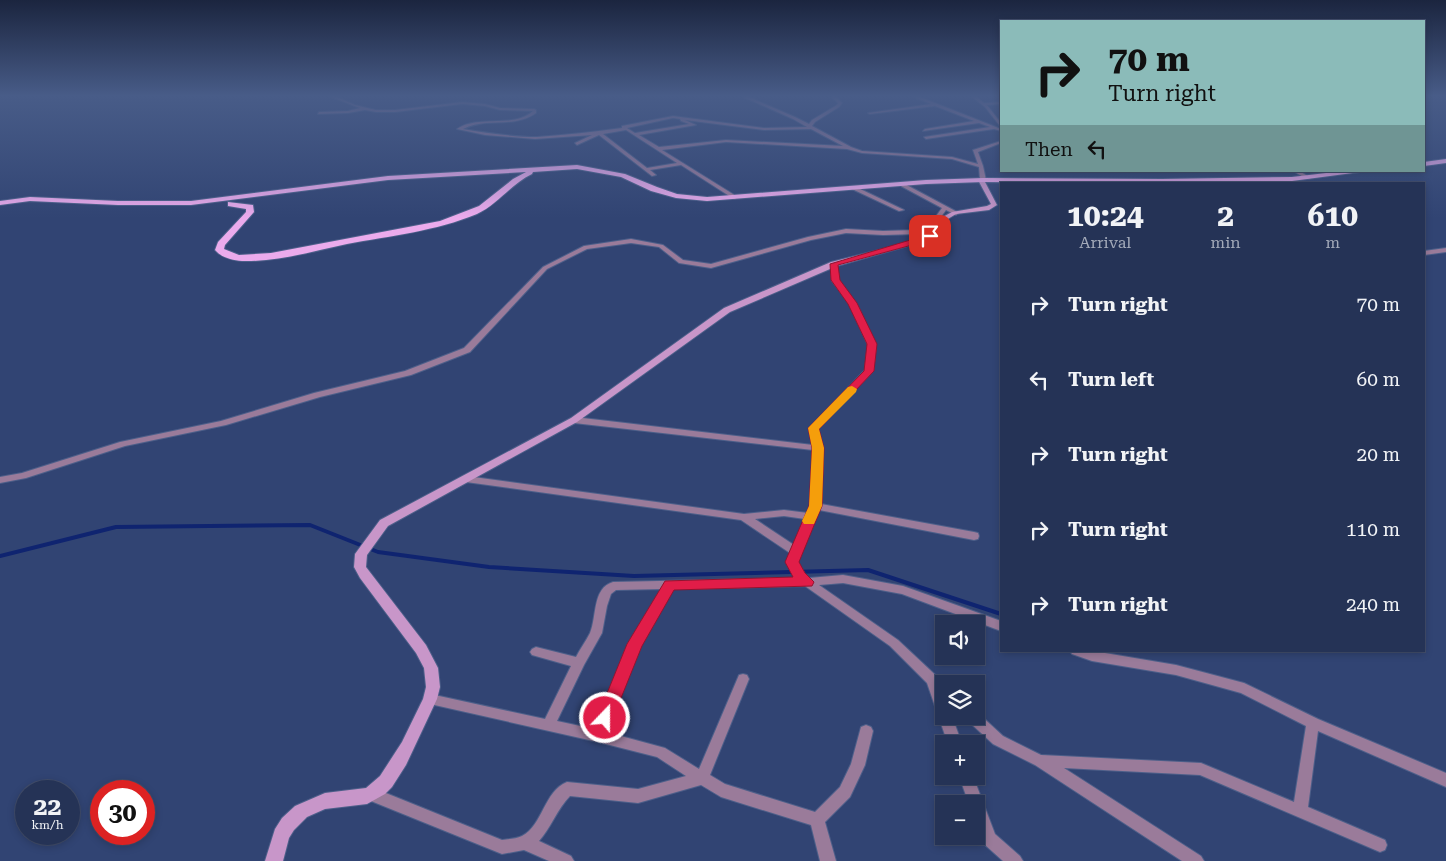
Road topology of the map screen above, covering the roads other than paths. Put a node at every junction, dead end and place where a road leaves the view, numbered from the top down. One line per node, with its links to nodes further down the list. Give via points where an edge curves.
1 (525, 137): 2 (street)
2 (546, 137)
3 (592, 137): 10 (street)
4 (605, 137): 17 (street)
5 (640, 137): 12 (street)
6 (827, 137): 11 (street)
7 (931, 137): 8 (street)
8 (926, 138)
9 (1000, 142): 16 (street, via 975,151)
10 (578, 144)
11 (849, 148): 12 (street, via 726,142); 16 (street, via 862,152 952,158)
12 (657, 149): 14 (street)
13 (1446, 161): 15 (main road)
14 (680, 164): 17 (street); 27 (street)
15 (1425, 164)
16 (981, 166): 23 (street)
17 (647, 169): 21 (street)
18 (541, 170): 27 (main road, via 585,168 623,175 676,196); 28 (main road, via 388,178); 28 (main road, via 517,179 492,203 452,220 268,256 232,257 219,250 250,212 250,207)
19 (1298, 172): 22 (street)
20 (1357, 172): 22 (main road)
21 (654, 175)
22 (1309, 178): 24 (main road)
23 (982, 180): 24 (main road); 25 (main road); 32 (main road, via 994,205)
24 (1057, 182)
25 (901, 184): 26 (main road); 30 (street)
26 (854, 188): 27 (main road); 31 (street)
27 (734, 197)
28 (191, 202): 29 (main road, via 118,204 30,199)
29 (0, 203)
30 (945, 208): 32 (street); 39 (street, via 933,224 917,232 846,231 711,266 681,262 660,246 630,240 586,247 545,268 467,350 408,373 222,422 123,444 23,476)
31 (901, 210)
32 (956, 213): 35 (main road, via 945,216 930,236)
33 (1446, 250): 34 (street)
34 (1425, 253)
35 (834, 264): 36 (main road, via 727,310); 37 (street, via 835,280 852,303 872,344 869,371 813,428)
36 (574, 420): 37 (street); 38 (main road)
37 (818, 448): 40 (street)
38 (466, 478): 41 (street); 55 (main road, via 384,523 361,554 360,567 364,575 431,668 433,687)
39 (0, 480)
40 (816, 506): 42 (street); 43 (street)
41 (744, 517): 42 (street, via 784,513); 44 (street)
42 (811, 517): 44 (street)
43 (974, 536)
44 (794, 556): 45 (street)
45 (803, 580): 46 (street); 47 (street, via 843,579 903,590); 52 (street, via 894,643)
46 (670, 585): 50 (street, via 612,586 600,606 596,634); 60 (street, via 634,644)
47 (1000, 626)
48 (536, 652): 50 (street)
49 (1079, 652): 56 (street, via 1176,670 1244,688)
50 (579, 663): 57 (street)
51 (743, 678): 62 (street)
52 (932, 680): 53 (street); 54 (street)
53 (935, 682)
54 (935, 689)
55 (430, 699): 57 (street); 64 (main road, via 388,780)
56 (1313, 723): 63 (street); 65 (street)
57 (548, 725): 60 (street)
58 (982, 725): 61 (street, via 998,740)
59 (866, 731): 66 (street, via 858,765 845,792)
60 (598, 736): 62 (street, via 660,752)
61 (1040, 761): 65 (street, via 1201,769); 74 (street)
62 (702, 778): 66 (street, via 721,790); 68 (street, via 638,796 567,789 558,796 542,829)
63 (1446, 780)
64 (371, 794): 68 (street, via 502,848); 70 (main road, via 309,806 283,831)
65 (1300, 810): 69 (street)
66 (817, 820): 72 (street)
67 (985, 828): 73 (street, via 989,839)
68 (525, 843): 71 (street)
69 (1380, 845)
70 (274, 861)
71 (566, 861)
72 (828, 861)
73 (1015, 861)
74 (1196, 861)

